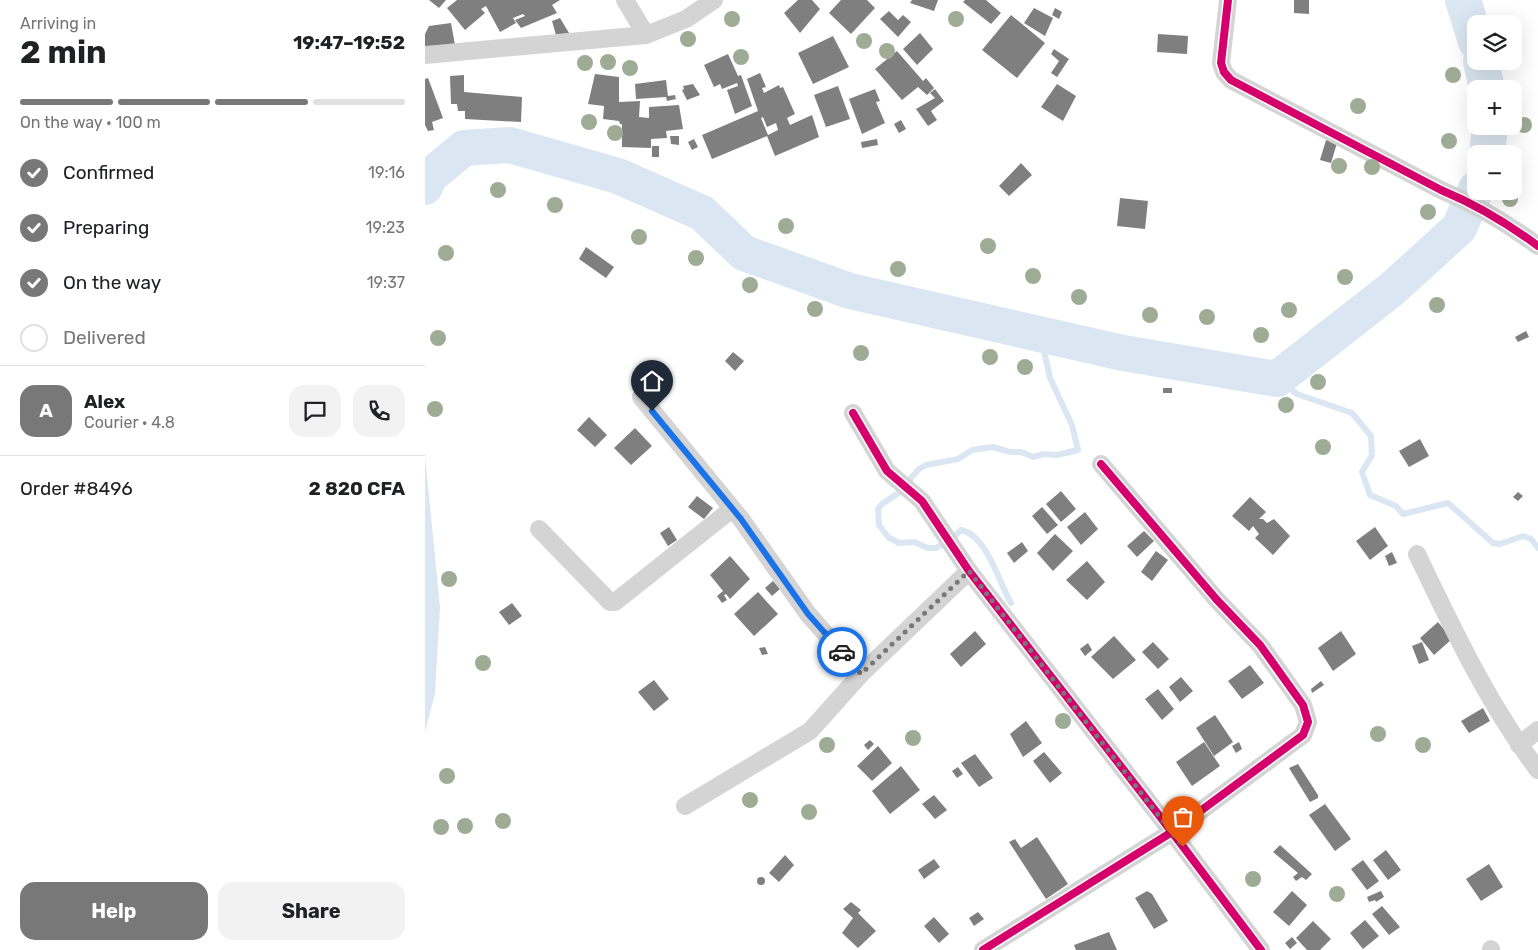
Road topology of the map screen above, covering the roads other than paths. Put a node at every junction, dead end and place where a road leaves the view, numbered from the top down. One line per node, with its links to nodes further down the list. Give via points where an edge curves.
1 (625, 0): 4 (street)
2 (714, 0): 4 (street, via 686,19)
3 (1227, 0): 6 (street, via 1221,63 1231,80 1441,190 1473,203)
4 (646, 35): 5 (street)
5 (425, 55)
6 (1538, 246)
7 (641, 397): 10 (street)
8 (853, 413): 13 (street, via 887,471 922,501)
9 (1101, 464): 19 (street, via 1217,600 1260,645 1303,705 1308,722 1303,735)
10 (732, 509): 11 (street, via 615,602 610,602); 14 (street, via 808,614)
11 (539, 529)
12 (1417, 554): 16 (street, via 1475,674)
13 (969, 571): 14 (street); 19 (street)
14 (861, 674): 18 (street, via 810,731)
15 (1538, 730): 16 (street)
16 (1519, 745): 17 (street)
17 (1538, 770)
18 (685, 806)
19 (1172, 832): 20 (street); 21 (street)
20 (983, 950)
21 (1261, 950)

